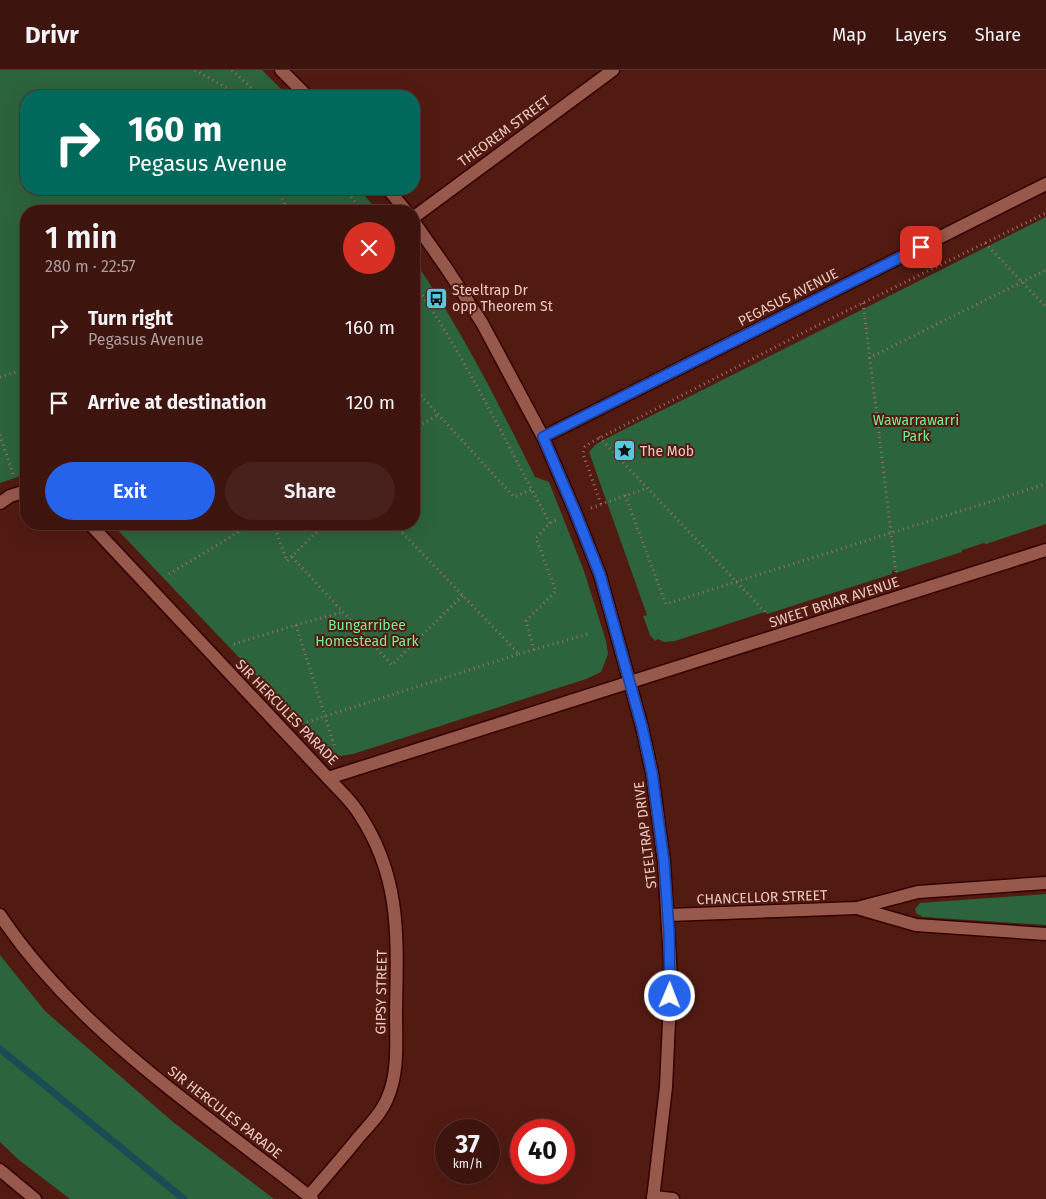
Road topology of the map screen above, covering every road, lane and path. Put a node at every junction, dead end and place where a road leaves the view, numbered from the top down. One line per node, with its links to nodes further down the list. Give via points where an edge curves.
1 (195, 70): 5 (path)
2 (232, 70): 6 (path)
3 (281, 70): 7 (street)
4 (613, 70): 13 (street, THEOREM STREET)
5 (230, 90)
6 (253, 90)
7 (301, 90)
8 (1046, 184): 29 (street, PEGASUS AVENUE)
9 (349, 195): 11 (path)
10 (393, 195): 12 (street)
11 (357, 205)
12 (401, 205)
13 (420, 212)
14 (1046, 213): 16 (path)
15 (420, 231): 29 (street, STEELTRAP DRIVE, via 482,323)
16 (985, 243): 18 (path); 20 (path)
17 (1046, 270): 18 (path)
18 (1023, 282): 21 (path); 22 (path)
19 (420, 293): 34 (path, via 470,372)
20 (863, 304): 22 (path); 30 (path)
21 (1046, 307)
22 (869, 358): 43 (path)
23 (20, 371): 24 (path)
24 (0, 377)
25 (420, 395): 26 (path)
26 (438, 415): 27 (path); 34 (path, via 514,497)
27 (420, 425)
28 (0, 435): 32 (path)
29 (543, 437): 57 (street, STEELTRAP DRIVE, via 600,575)
30 (599, 437): 33 (path); 36 (path, via 585,447 583,454 601,504)
31 (1046, 484): 43 (path)
32 (20, 485)
33 (647, 488): 36 (path); 48 (path)
34 (531, 490): 55 (path, via 550,523 536,538 556,591 526,621)
35 (20, 493): 37 (street)
36 (625, 495): 48 (path, via 666,604)
37 (0, 503)
38 (96, 530): 61 (street, SIR HERCULES PARADE)
39 (242, 530): 47 (path)
40 (275, 530): 45 (path, via 286,561)
41 (319, 530): 45 (path)
42 (400, 530): 49 (path)
43 (890, 533): 46 (path); 48 (path)
44 (1046, 550): 57 (street, SWEET BRIAR AVENUE)
45 (292, 557): 50 (path)
46 (896, 572)
47 (169, 574)
48 (736, 582): 51 (path)
49 (463, 595): 50 (path, via 392,665); 56 (path)
50 (343, 612): 52 (path)
51 (767, 614)
52 (296, 625): 54 (path); 58 (path)
53 (588, 634): 55 (path)
54 (234, 644)
55 (534, 650): 56 (path)
56 (519, 654): 58 (path)
57 (631, 682): 61 (street, SIR HERCULES PARADE); 65 (street, STEELTRAP DRIVE, via 652,773)
58 (325, 716): 59 (path); 60 (path)
59 (306, 722)
60 (335, 748)
61 (328, 778): 68 (street, GIPSY STREET, via 360,814 385,864 397,943 395,1057 393,1083 387,1100)
62 (1046, 883): 63 (street, CHANCELLOR STREET, via 918,892)
63 (857, 908): 65 (street, CHANCELLOR STREET); 66 (street, CHANCELLOR STREET, via 916,925)
64 (0, 915): 68 (street, SIR HERCULES PARADE, via 29,955 104,1033)
65 (668, 915): 69 (street, STEELTRAP DRIVE, via 671,978 666,1087)
66 (1046, 934)
67 (0, 1170): 70 (street)
68 (310, 1198)
69 (653, 1198): 71 (street)
70 (34, 1199)
71 (673, 1199)

